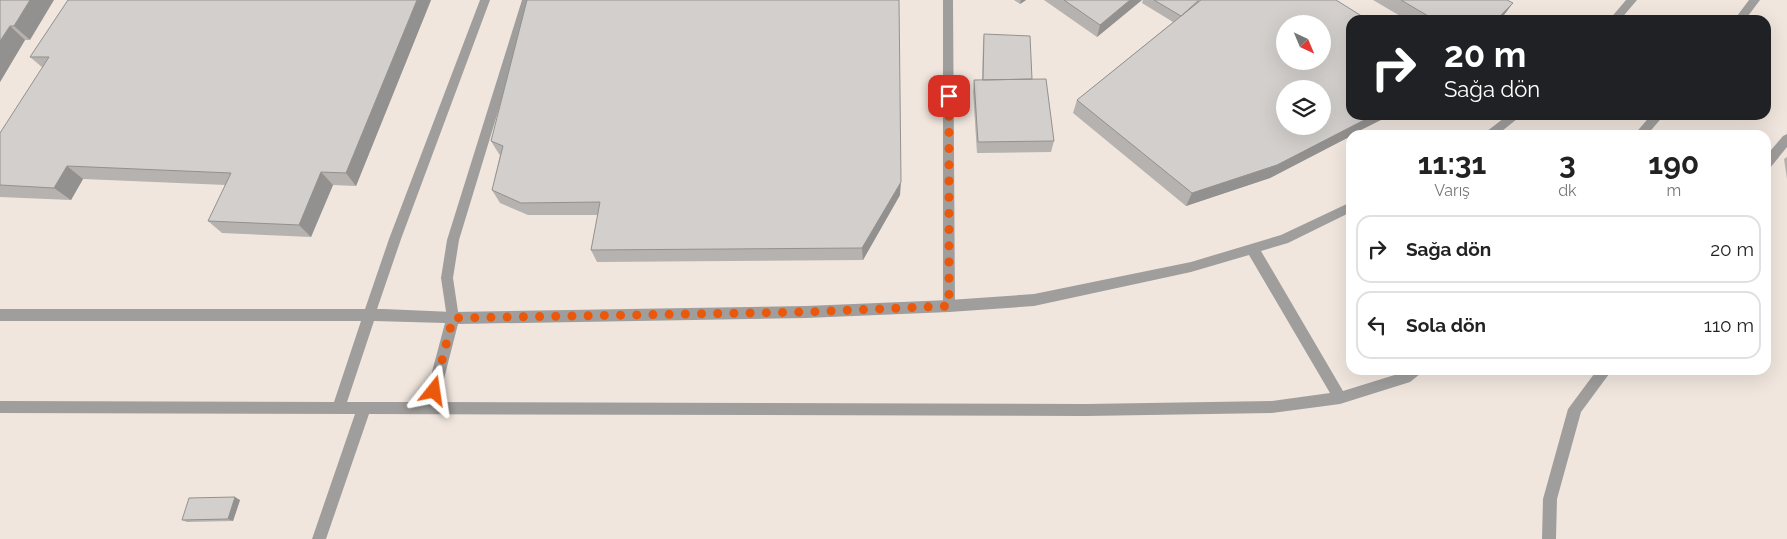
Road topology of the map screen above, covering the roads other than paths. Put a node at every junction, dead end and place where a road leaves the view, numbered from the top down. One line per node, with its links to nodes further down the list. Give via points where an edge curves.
1 (485, 0): 18 (street)
2 (527, 0): 19 (street, via 453,240 447,278)
3 (948, 0): 16 (street)
4 (1632, 0): 6 (street)
5 (1755, 0): 7 (street)
6 (1618, 15)
7 (1743, 15)
8 (1509, 120): 10 (street)
9 (1654, 120): 11 (street)
10 (1495, 130)
11 (1644, 130)
12 (1787, 139): 13 (street)
13 (1771, 159)
14 (1346, 209): 15 (street, via 1284,239)
15 (1252, 248): 16 (street, via 1191,267 1034,300); 22 (street)
16 (949, 306): 19 (street)
17 (0, 315): 18 (street)
18 (369, 315): 19 (street); 24 (street)
19 (453, 318): 26 (street)
20 (1408, 375): 22 (street)
21 (1601, 375): 28 (street, via 1575,409 1550,499)
22 (1340, 398): 26 (street, via 1272,407 1115,410)
23 (0, 407): 24 (street)
24 (338, 409): 25 (street)
25 (364, 409): 26 (street); 27 (street)
26 (429, 410)
27 (319, 539)
28 (1549, 539)

